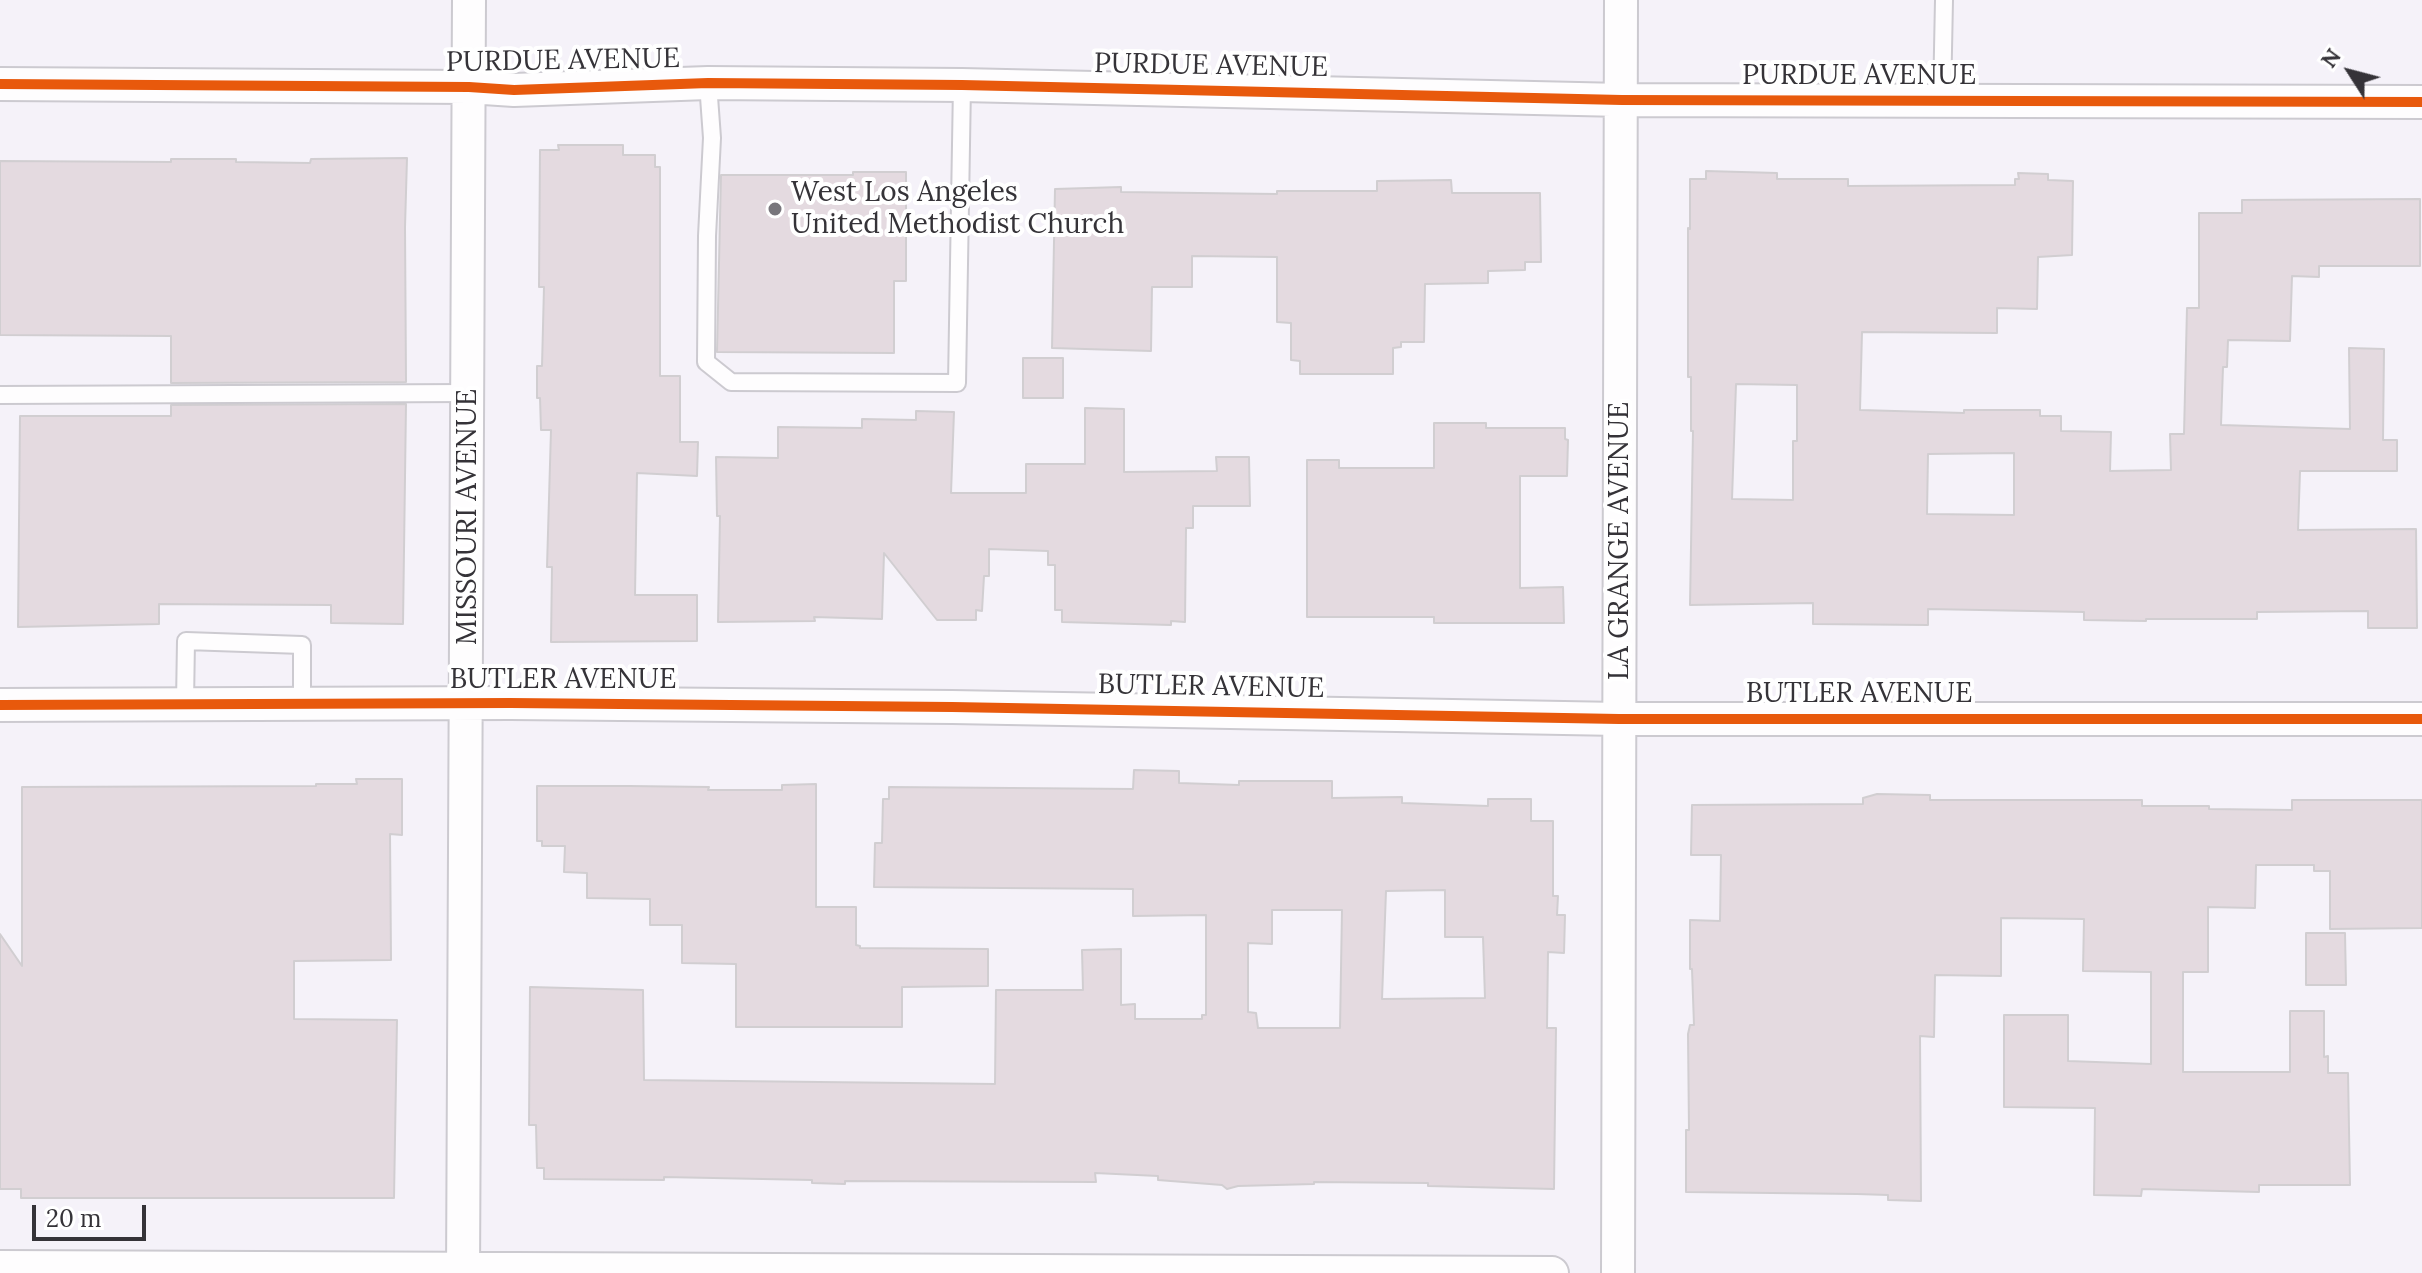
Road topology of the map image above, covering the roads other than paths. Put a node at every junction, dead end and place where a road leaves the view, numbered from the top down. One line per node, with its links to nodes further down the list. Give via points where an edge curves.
1 (469, 0): 7 (street, MISSOURI AVENUE)
2 (1621, 0): 8 (street, LA GRANGE AVENUE)
3 (1944, 0): 9 (lane)
4 (708, 83): 6 (street, PURDUE AVENUE); 6 (lane, via 712,138 706,362 731,382 957,383); 7 (street, PURDUE AVENUE)
5 (0, 84): 7 (street, PURDUE AVENUE)
6 (962, 85): 8 (street, PURDUE AVENUE)
7 (469, 87): 11 (street, MISSOURI AVENUE)
8 (1622, 100): 9 (street, PURDUE AVENUE); 17 (street, LA GRANGE AVENUE)
9 (1942, 100): 10 (street, PURDUE AVENUE)
10 (2422, 102)
11 (469, 393): 12 (lane); 14 (street, MISSOURI AVENUE)
12 (0, 395)
13 (185, 702): 15 (street, BUTLER AVENUE); 15 (lane, via 186,641 302,645); 16 (street, BUTLER AVENUE)
14 (466, 703): 15 (street, BUTLER AVENUE); 17 (street, BUTLER AVENUE); 20 (street, MISSOURI AVENUE)
15 (302, 704)
16 (0, 705)
17 (1619, 719): 18 (street, BUTLER AVENUE); 22 (street, LA GRANGE AVENUE)
18 (2422, 719)
19 (0, 1267): 20 (street)
20 (463, 1270): 21 (street)
21 (1552, 1273)
22 (1618, 1273)

